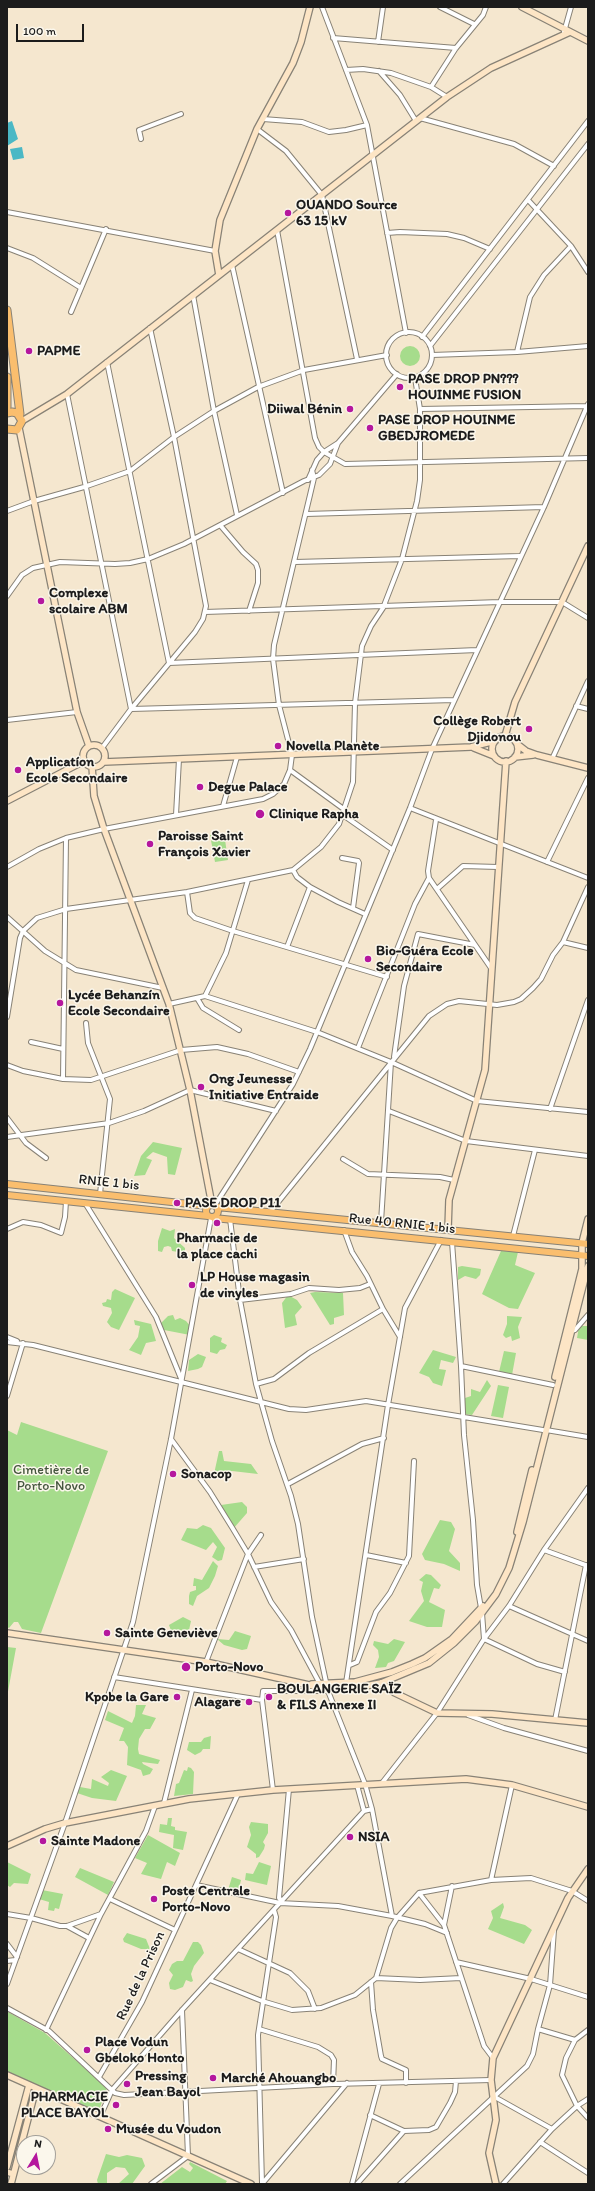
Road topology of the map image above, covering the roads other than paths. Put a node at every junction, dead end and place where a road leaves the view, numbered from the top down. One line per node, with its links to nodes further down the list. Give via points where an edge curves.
1 (310, 7): 19 (street, via 293,63)
2 (322, 7): 10 (street)
3 (383, 7): 12 (street)
4 (440, 7): 8 (street)
5 (486, 7): 8 (street)
6 (522, 7): 9 (street)
7 (571, 7): 9 (street)
8 (474, 24): 13 (street)
9 (568, 30): 11 (street); 17 (street, via 563,35 491,68)
10 (333, 38): 12 (street); 14 (street)
11 (588, 41)
12 (378, 42): 13 (street)
13 (456, 48): 16 (street)
14 (346, 70): 15 (street); 22 (street)
15 (377, 70): 16 (street); 20 (street, via 396,90)
16 (431, 87): 17 (street)
17 (447, 97): 20 (street)
18 (181, 114): 24 (street, via 139,130)
19 (263, 119): 22 (street, via 302,122 329,132); 23 (street)
20 (418, 120): 26 (street); 27 (street, via 514,144)
21 (588, 121): 27 (street)
22 (367, 125): 26 (street)
23 (257, 129): 28 (street, via 286,151); 38 (street, via 220,220)
24 (141, 139)
25 (588, 144): 30 (street)
26 (374, 153): 28 (street); 34 (street)
27 (554, 166): 29 (street)
28 (322, 195): 33 (street); 54 (street)
29 (528, 200): 30 (street); 37 (street)
30 (537, 209): 35 (street); 49 (street)
31 (7, 212): 32 (street)
32 (106, 229): 38 (street); 42 (street)
33 (277, 230): 39 (street); 56 (street)
34 (388, 233): 37 (street, via 446,234 464,238); 47 (street)
35 (571, 246): 40 (street); 51 (street, via 544,275 530,297)
36 (7, 248): 42 (street, via 33,258)
37 (490, 249): 48 (street)
38 (215, 251): 41 (street)
39 (232, 265): 41 (street); 60 (street)
40 (588, 272)
41 (219, 275): 43 (street)
42 (81, 288): 45 (street)
43 (194, 295): 46 (street); 65 (street)
44 (7, 310): 67 (highway)
45 (72, 312)
46 (150, 328): 55 (street); 69 (street)
47 (406, 333): 48 (street); 52 (street, via 390,343)
48 (422, 337): 49 (street)
49 (430, 346): 53 (street)
50 (588, 346): 51 (street)
51 (517, 352): 53 (street)
52 (386, 355): 54 (street); 57 (street, via 391,369)
53 (432, 355): 58 (street, via 425,372)
54 (357, 359): 56 (street)
55 (107, 362): 61 (street); 77 (street)
56 (304, 370): 60 (street); 71 (street, via 316,443)
57 (396, 374): 58 (street); 70 (street)
58 (415, 378): 64 (street)
59 (7, 381): 63 (highway)
60 (258, 387): 65 (street); 81 (street)
61 (67, 394): 67 (street); 80 (street)
62 (588, 405): 64 (street); 72 (street)
63 (7, 407)
64 (420, 409): 75 (street)
65 (214, 410): 69 (street); 87 (street)
66 (7, 413): 67 (highway, via 15,412)
67 (16, 424): 68 (highway); 82 (street)
68 (7, 436)
69 (174, 437): 77 (street); 89 (street)
70 (338, 442): 71 (street); 73 (street)
71 (324, 452): 73 (street); 76 (street)
72 (566, 457): 74 (street); 75 (street); 83 (street)
73 (333, 458): 75 (street, via 345,464); 78 (street, via 324,472)
74 (588, 458)
75 (419, 463): 85 (street, via 419,489)
76 (312, 470): 78 (street); 79 (street)
77 (130, 471): 80 (street); 92 (street)
78 (314, 478): 79 (street); 86 (street)
79 (308, 480): 81 (street)
80 (84, 487): 82 (street); 96 (street)
81 (282, 493): 87 (street)
82 (34, 501): 84 (street); 95 (street)
83 (544, 507): 85 (street); 91 (street)
84 (7, 511)
85 (415, 512): 86 (street); 93 (street)
86 (306, 514): 94 (street)
87 (237, 516): 88 (street)
88 (220, 525): 89 (street); 102 (street, via 256,564 258,583)
89 (192, 540): 92 (street); 103 (street)
90 (588, 546): 99 (street)
91 (520, 556): 93 (street); 98 (street)
92 (148, 559): 96 (street); 108 (street)
93 (402, 559): 94 (street); 100 (street)
94 (295, 562): 101 (street)
95 (47, 564): 96 (street); 97 (street, via 22,575); 116 (street)
96 (100, 564): 114 (street)
97 (7, 596)
98 (500, 602): 99 (street); 100 (street); 105 (street)
99 (562, 602): 104 (street); 118 (street, via 515,702)
100 (383, 608): 101 (street); 106 (street, via 366,636)
101 (281, 610): 102 (street); 107 (street)
102 (250, 611): 103 (street)
103 (205, 612): 108 (street, via 195,632)
104 (588, 618)
105 (477, 650): 106 (street); 110 (street)
106 (361, 655): 107 (street); 111 (street)
107 (273, 659): 108 (street); 112 (street)
108 (169, 663): 114 (street)
109 (588, 681): 113 (street)
110 (454, 700): 111 (street); 124 (street)
111 (355, 703): 112 (street); 125 (street)
112 (279, 705): 114 (street); 126 (street)
113 (576, 706): 115 (street); 132 (street)
114 (131, 709): 123 (street)
115 (588, 709)
116 (77, 712): 117 (street); 121 (street)
117 (7, 720)
118 (505, 736): 119 (street); 120 (street, via 512,738)
119 (495, 741): 122 (street); 128 (street, via 492,748)
120 (517, 744): 127 (street); 129 (street, via 518,751)
121 (89, 746): 123 (street, via 98,745); 133 (street, via 83,754)
122 (471, 747): 124 (street); 128 (street)
123 (102, 748): 135 (street)
124 (432, 749): 125 (street); 142 (street)
125 (355, 752): 126 (street); 143 (street, via 353,782)
126 (292, 755): 130 (street); 138 (street)
127 (537, 755): 129 (street); 132 (street)
128 (494, 756): 134 (street)
129 (515, 756): 134 (street)
130 (237, 757): 131 (street); 141 (street)
131 (179, 759): 135 (street); 144 (street)
132 (552, 759): 137 (street)
133 (84, 761): 136 (street); 140 (street)
134 (506, 761): 149 (street)
135 (104, 762): 136 (street)
136 (92, 766): 147 (street, via 94,796)
137 (588, 768)
138 (290, 770): 141 (street, via 284,784 273,794 263,799); 143 (street)
139 (588, 778): 152 (street)
140 (7, 801)
141 (223, 806): 144 (street)
142 (410, 808): 146 (street); 150 (street)
143 (345, 810): 145 (street)
144 (176, 815): 147 (street)
145 (343, 815): 150 (street); 155 (street, via 332,835)
146 (436, 820): 149 (street); 156 (street)
147 (104, 829): 148 (street); 163 (street)
148 (66, 838): 153 (street, via 39,849); 165 (street)
149 (500, 844): 152 (street); 154 (street)
150 (393, 850): 166 (street)
151 (342, 858): 164 (street, via 359,863)
152 (547, 862): 157 (street)
153 (7, 867)
154 (498, 867): 161 (street, via 463,866); 176 (street)
155 (293, 870): 158 (street); 159 (street, via 297,877)
156 (429, 878): 161 (street); 177 (street, via 415,904)
157 (588, 878)
158 (248, 880): 162 (street); 169 (street)
159 (310, 887): 164 (street); 172 (street)
160 (588, 887): 170 (street)
161 (437, 889): 171 (street)
162 (187, 892): 163 (street); 169 (street, via 192,916)
163 (130, 901): 165 (street); 178 (street)
164 (353, 908): 166 (street)
165 (66, 909): 168 (street, via 40,916); 174 (street)
166 (365, 914): 175 (street)
167 (7, 917): 168 (street)
168 (23, 931): 174 (street, via 45,951); 184 (street, via 18,946)
169 (233, 931): 172 (street); 179 (street)
170 (564, 942): 173 (street); 183 (street, via 553,955 541,979 526,994 514,1002)
171 (475, 945): 176 (street); 192 (street, via 418,934 404,986)
172 (287, 947): 175 (street)
173 (588, 948)
174 (65, 964): 178 (street, via 88,973); 190 (street)
175 (344, 964): 177 (street); 187 (street)
176 (491, 968): 183 (street)
177 (387, 977): 189 (street)
178 (163, 988): 182 (street)
179 (205, 996): 180 (street); 187 (street)
180 (197, 998): 182 (street); 186 (street, via 203,1008)
181 (588, 1000): 199 (street)
182 (169, 1004): 191 (street)
183 (489, 1004): 192 (street, via 459,1001 448,1004 429,1016); 198 (street, via 485,1070)
184 (7, 1017)
185 (86, 1023): 195 (street, via 88,1043)
186 (239, 1030)
187 (317, 1032): 189 (street); 194 (street)
188 (31, 1042): 190 (street)
189 (358, 1048): 192 (street)
190 (63, 1049): 196 (street)
191 (181, 1050): 194 (street, via 203,1047 230,1049); 195 (street); 197 (street)
192 (393, 1060): 198 (street); 201 (street); 220 (street)
193 (7, 1065): 196 (street)
194 (299, 1072): 200 (street)
195 (100, 1078): 196 (street); 204 (street, via 110,1099)
196 (63, 1079)
197 (190, 1090): 200 (street); 204 (street, via 144,1111); 219 (street)
198 (477, 1101): 199 (street); 207 (street)
199 (550, 1108): 202 (street)
200 (276, 1111): 219 (street)
201 (388, 1112): 207 (street); 212 (street)
202 (588, 1112)
203 (7, 1118): 205 (street)
204 (109, 1123): 205 (street); 215 (street)
205 (20, 1136): 206 (street); 210 (street)
206 (7, 1137)
207 (466, 1141): 208 (street); 213 (street)
208 (535, 1150): 209 (street); 228 (street)
209 (588, 1156)
210 (46, 1158)
211 (343, 1159): 212 (street, via 368,1174)
212 (384, 1175): 213 (street); 224 (street)
213 (454, 1180): 226 (street, via 449,1200)
214 (7, 1184): 215 (main road, RNIE 1 bis)
215 (100, 1194): 219 (main road, RNIE 1 bis)
216 (7, 1195): 217 (main road, Rue 40 RNIE 1 bis)
217 (66, 1201): 218 (main road, Rue 40 RNIE 1 bis); 225 (street, via 61,1233 24,1222)
218 (84, 1203): 221 (main road, Rue 40 RNIE 1 bis); 244 (street, via 156,1317)
219 (213, 1206): 220 (main road, Rue 40 RNIE 1 bis); 221 (main road, via 206,1210); 221 (main road, via 218,1213)
220 (270, 1212): 224 (main road, Rue 40 RNIE 1 bis)
221 (211, 1217): 222 (main road, Rue 40 RNIE 1 bis); 244 (street)
222 (230, 1219): 227 (main road, Rue 40 RNIE 1 bis); 235 (street)
223 (588, 1219): 231 (street)
224 (381, 1222): 226 (main road, Rue 40 RNIE 1 bis)
225 (7, 1229)
226 (448, 1229): 228 (main road, Rue 40 RNIE 1 bis)
227 (344, 1230): 229 (main road, Rue 40 RNIE 1 bis); 234 (street, via 352,1252 368,1276)
228 (513, 1236): 231 (main road, Rue 40 RNIE 1 bis)
229 (441, 1240): 230 (main road, Rue 40 RNIE 1 bis); 240 (street, via 408,1302)
230 (452, 1241): 232 (main road, Rue 40 RNIE 1 bis); 243 (street)
231 (585, 1244): 232 (street)
232 (585, 1256): 233 (street)
233 (586, 1268): 238 (street); 246 (street)
234 (370, 1284): 235 (street, via 360,1288 338,1290 309,1288 291,1294); 236 (street)
235 (240, 1300): 245 (street)
236 (383, 1309): 240 (street); 245 (street, via 309,1353 274,1379)
237 (588, 1315): 238 (street, via 575,1330)
238 (571, 1331): 251 (street)
239 (7, 1337): 242 (street)
240 (400, 1337): 249 (street)
241 (7, 1342): 242 (street)
242 (23, 1343): 244 (street); 247 (street)
243 (462, 1366): 246 (street); 250 (street)
244 (182, 1382): 248 (street); 254 (street)
245 (256, 1384): 248 (street)
246 (553, 1385): 251 (street)
247 (7, 1396)
248 (262, 1403): 249 (street, via 295,1410 361,1401); 256 (street, via 272,1441)
249 (388, 1405): 250 (street); 253 (street)
250 (463, 1417): 251 (street); 267 (street, via 477,1585)
251 (544, 1430): 252 (street); 267 (street, via 514,1547 498,1585)
252 (588, 1437)
253 (384, 1438): 256 (street, via 356,1447); 261 (street)
254 (171, 1439): 260 (street, via 210,1492); 272 (street, via 140,1596)
255 (414, 1461): 263 (street, via 411,1550)
256 (288, 1484): 262 (street)
257 (588, 1488): 259 (street)
258 (261, 1535): 260 (street)
259 (544, 1550): 264 (street); 266 (street)
260 (248, 1554): 265 (street); 273 (street)
261 (366, 1555): 263 (street); 274 (street)
262 (304, 1559): 265 (street); 281 (street, via 312,1617)
263 (406, 1563): 274 (street, via 390,1593 376,1612 357,1662)
264 (587, 1566): 269 (street)
265 (254, 1567): 280 (street, via 271,1602 291,1630)
266 (509, 1606): 269 (street); 270 (street)
267 (482, 1610): 270 (street); 277 (street, via 452,1639 425,1658 392,1672); 278 (street, via 464,1634 443,1653 416,1670)
268 (7, 1633): 272 (street)
269 (573, 1634): 271 (street); 275 (street)
270 (484, 1638): 275 (street, via 537,1664); 284 (street)
271 (588, 1641)
272 (124, 1652): 273 (street); 276 (street)
273 (206, 1662): 279 (street)
274 (350, 1665): 277 (street)
275 (564, 1672): 286 (street)
276 (114, 1677): 282 (street); 301 (street)
277 (346, 1683): 281 (street)
278 (381, 1683): 281 (street); 284 (street, via 424,1709)
279 (306, 1684): 280 (street); 281 (street)
280 (320, 1684): 281 (street)
281 (327, 1688): 283 (street, via 265,1689); 290 (street)
282 (192, 1690): 283 (street); 296 (street)
283 (262, 1700): 294 (street)
284 (437, 1713): 285 (street); 289 (street)
285 (466, 1714): 286 (street); 288 (street, via 504,1728)
286 (555, 1720): 287 (street)
287 (588, 1723)
288 (588, 1751)
289 (382, 1783): 290 (street); 292 (street, via 466,1779)
290 (365, 1784): 291 (street); 299 (street)
291 (357, 1785): 293 (street); 300 (street)
292 (512, 1785): 298 (street); 304 (street)
293 (289, 1789): 294 (street); 311 (street, via 279,1898)
294 (272, 1790): 295 (street)
295 (238, 1794): 296 (street); 305 (street, Rue de la Prison)
296 (164, 1803): 297 (street)
297 (155, 1806): 301 (street); 309 (street, via 146,1831)
298 (588, 1807)
299 (372, 1809): 300 (street); 315 (street)
300 (364, 1811): 311 (street)
301 (65, 1823): 302 (street); 316 (street)
302 (7, 1846)
303 (588, 1869): 307 (street)
304 (491, 1880): 306 (street); 307 (street, via 531,1878)
305 (196, 1885): 311 (street); 321 (street, Rue de la Prison)
306 (452, 1886): 308 (street); 318 (street)
307 (572, 1890): 310 (street); 320 (street)
308 (419, 1893): 317 (street); 318 (street)
309 (110, 1898): 314 (street); 321 (street)
310 (588, 1901)
311 (281, 1902): 312 (street); 315 (street, via 338,1906)
312 (274, 1910): 325 (street); 328 (street, via 276,1917)
313 (7, 1914): 316 (street)
314 (101, 1914): 319 (street); 323 (street)
315 (392, 1916): 317 (street)
316 (31, 1918): 319 (street); 326 (street)
317 (397, 1918): 322 (street, via 425,1924); 330 (street, via 388,1935)
318 (444, 1925): 322 (street)
319 (67, 1926): 323 (street)
320 (554, 1929): 332 (street); 336 (street)
321 (175, 1930): 349 (street, Rue de la Prison, via 142,2002)
322 (447, 1933): 329 (street)
323 (89, 1938): 344 (street)
324 (7, 1944): 326 (street)
325 (238, 1949): 328 (street); 333 (street)
326 (16, 1958): 327 (street); 335 (street)
327 (7, 1961)
328 (268, 1962): 338 (street); 340 (street, via 293,1975 308,1991)
329 (456, 1962): 331 (street); 332 (street)
330 (376, 1978): 331 (street); 334 (street)
331 (461, 1978): 347 (street, via 484,2046)
332 (531, 1979): 336 (street); 347 (street)
333 (210, 1980): 338 (street); 341 (street)
334 (371, 1982): 340 (street, via 345,2000); 352 (street, via 382,2059 406,2070)
335 (7, 1984)
336 (550, 1986): 337 (street); 343 (street)
337 (588, 1997)
338 (262, 2001): 340 (street, via 292,2010); 342 (street)
339 (7, 2008): 344 (street)
340 (315, 2009)
341 (182, 2010): 359 (street); 360 (street)
342 (259, 2029): 353 (street, via 318,2047 331,2055 334,2060); 357 (street)
343 (538, 2029): 346 (street); 361 (street, via 533,2054 527,2066)
344 (46, 2030): 349 (street)
345 (588, 2030): 346 (street)
346 (575, 2040): 363 (street, via 566,2058 562,2075)
347 (492, 2058): 350 (street)
348 (7, 2075): 356 (street)
349 (99, 2077): 359 (street)
350 (491, 2080): 351 (street); 361 (street)
351 (456, 2081): 352 (street); 368 (street, via 455,2092 436,2127 422,2132)
352 (406, 2083): 355 (street)
353 (333, 2084): 354 (street); 357 (street)
354 (347, 2084): 355 (street); 379 (street)
355 (379, 2084): 364 (street)
356 (29, 2085): 358 (street); 371 (street)
357 (259, 2087): 360 (street); 379 (street)
358 (36, 2088): 365 (street); 374 (street)
359 (112, 2090): 360 (street, via 124,2095); 365 (street)
360 (185, 2092): 370 (street)
361 (493, 2096): 367 (street); 375 (street, via 496,2120 489,2153); 382 (street)
362 (588, 2099): 363 (street)
363 (577, 2106): 366 (street); 367 (street)
364 (370, 2115): 368 (street); 380 (street)
365 (100, 2116): 370 (street)
366 (588, 2118)
367 (552, 2129): 369 (street)
368 (404, 2131): 381 (street)
369 (540, 2142): 373 (street); 383 (street)
370 (188, 2156): 377 (street); 378 (street)
371 (7, 2167)
372 (7, 2172): 374 (street)
373 (588, 2173)
374 (13, 2174): 376 (street)
375 (494, 2183)
376 (10, 2184)
377 (151, 2184)
378 (251, 2184)
379 (262, 2184)
380 (352, 2184)
381 (357, 2184)
382 (400, 2184)
383 (503, 2184)

